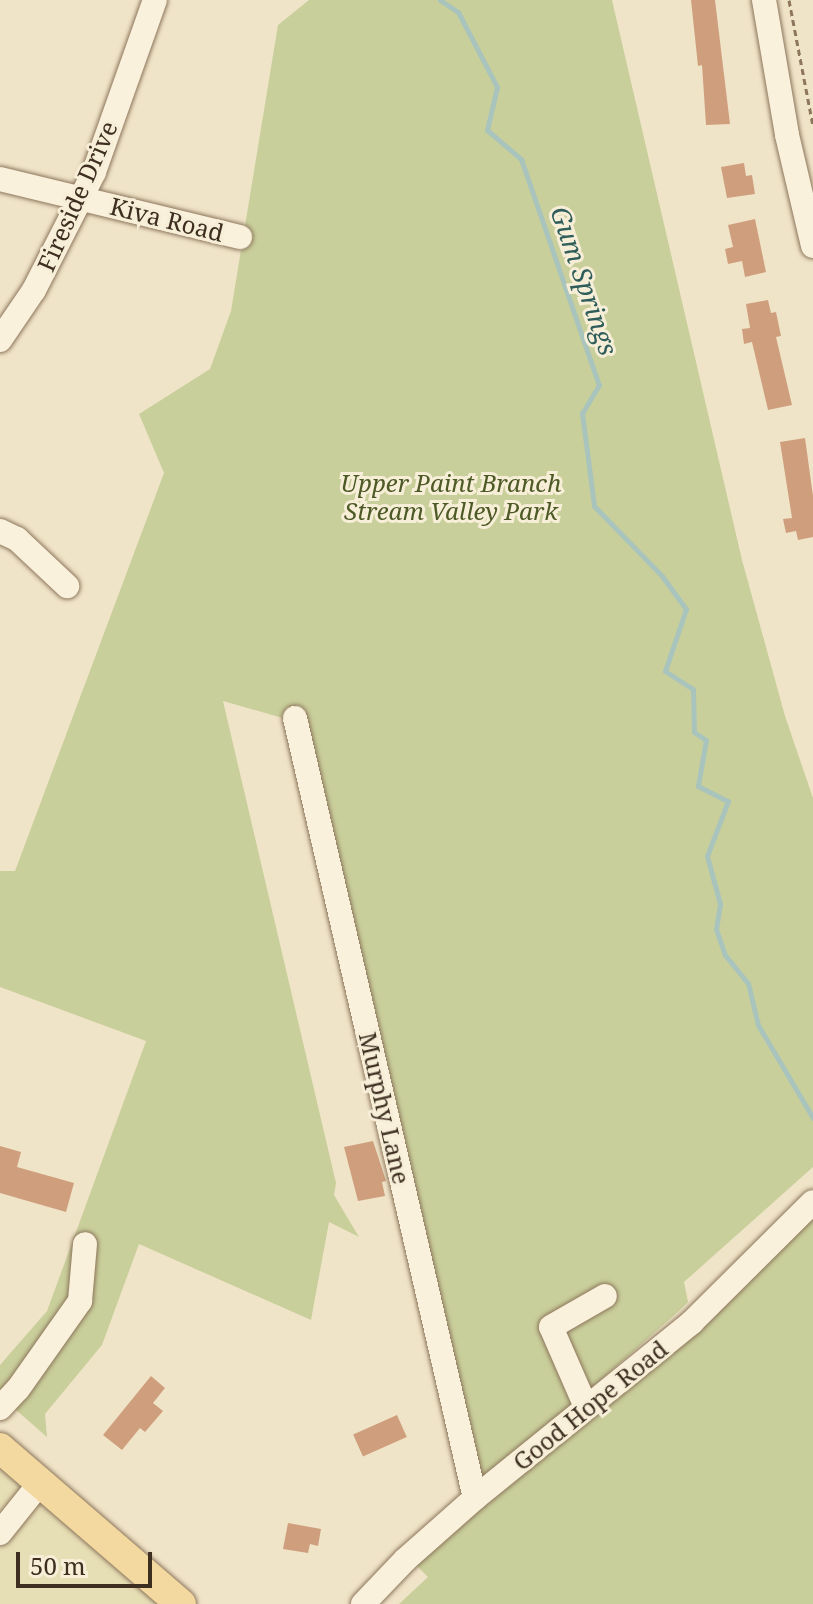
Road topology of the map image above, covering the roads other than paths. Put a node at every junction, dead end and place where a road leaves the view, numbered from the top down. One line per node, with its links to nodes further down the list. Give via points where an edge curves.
1 (155, 0): 4 (street, Fireside Drive)
2 (764, 0): 6 (street)
3 (0, 179): 4 (street, Kiva Road)
4 (81, 198): 5 (street, Kiva Road); 7 (street, Fireside Drive, via 34,290)
5 (240, 237)
6 (813, 246)
7 (0, 340)
8 (0, 531): 9 (street, via 17,539)
9 (67, 586)
10 (295, 718): 18 (street, Murphy Lane)
11 (813, 1202): 14 (street, Good Hope Road, via 692,1322)
12 (85, 1244): 15 (street, via 80,1301)
13 (605, 1296): 14 (street, via 551,1327)
14 (586, 1407): 18 (street, Good Hope Road)
15 (0, 1408)
16 (0, 1448): 17 (main road)
17 (40, 1483): 19 (street); 20 (main road)
18 (475, 1498): 21 (street, Good Hope Road)
19 (0, 1533)
20 (181, 1604)
21 (363, 1604)

